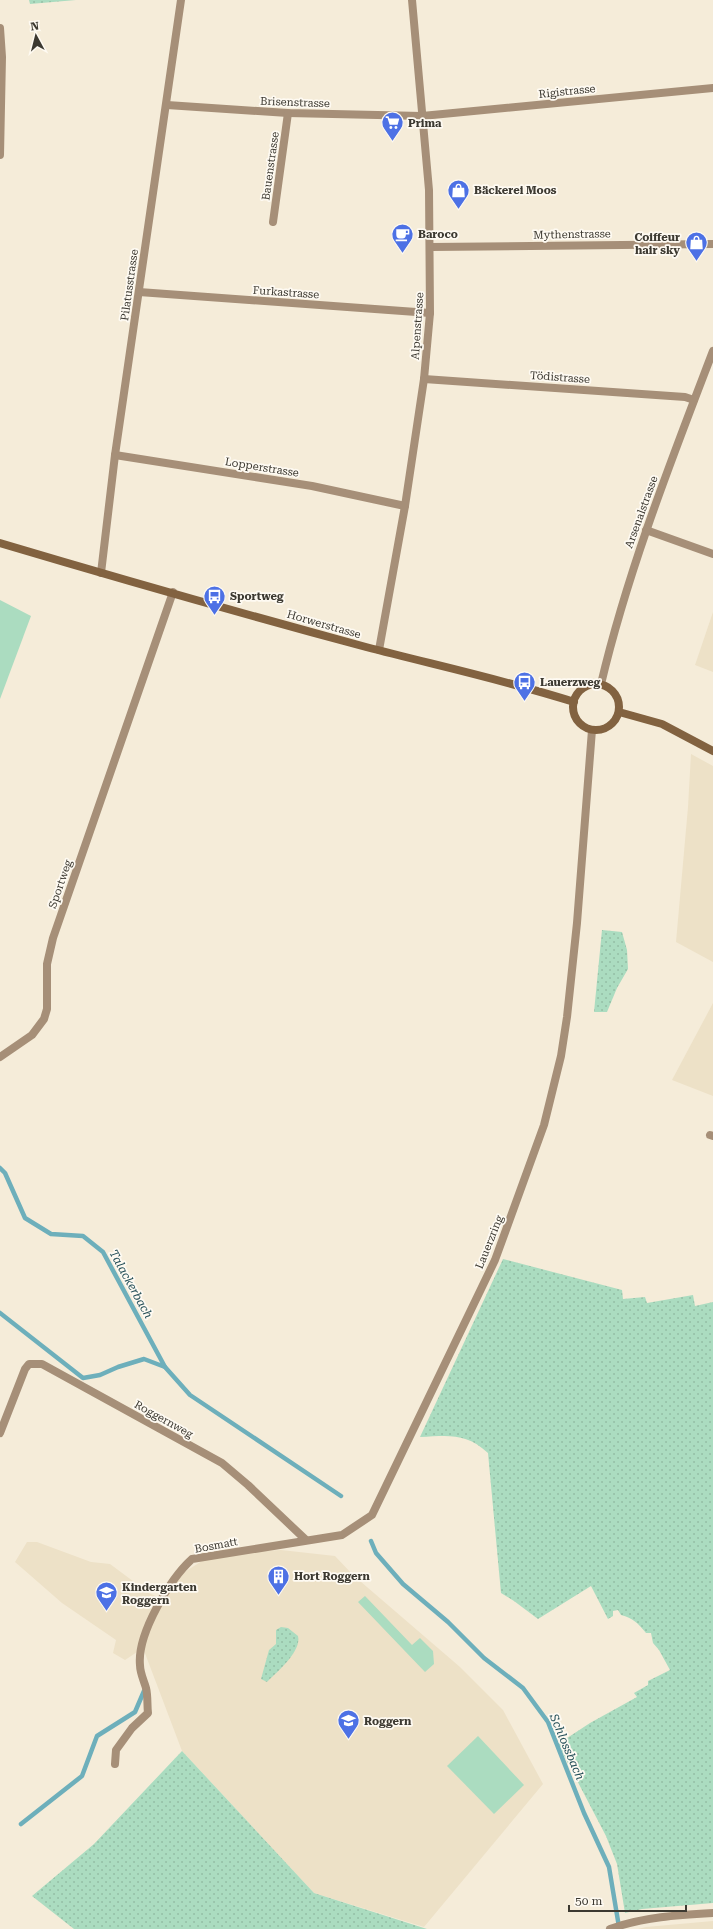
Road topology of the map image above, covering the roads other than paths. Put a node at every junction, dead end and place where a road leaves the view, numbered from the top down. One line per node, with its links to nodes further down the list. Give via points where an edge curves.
1 (181, 0): 5 (street, Pilatusstrasse)
2 (412, 0): 7 (street, Alpenstrasse)
3 (0, 28): 8 (street)
4 (713, 88): 7 (street, Rigistrasse)
5 (167, 105): 6 (street, Brisenstrasse); 12 (street, Pilatusstrasse)
6 (288, 113): 7 (street, Brisenstrasse); 9 (street, Bauenstrasse)
7 (422, 116): 11 (street, Alpenstrasse)
8 (0, 155)
9 (274, 222)
10 (713, 244): 11 (street, Mythenstrasse)
11 (431, 247): 13 (street, Alpenstrasse)
12 (139, 292): 13 (street, Furkastrasse); 17 (street, Pilatusstrasse)
13 (430, 313): 15 (street, Alpenstrasse)
14 (713, 351): 16 (street, Arsenalstrasse)
15 (424, 379): 16 (street, Tödistrasse, via 685,397); 18 (street, Alpenstrasse)
16 (694, 400): 19 (street, Arsenalstrasse)
17 (115, 455): 18 (street, Lopperstrasse, via 312,486); 22 (street, Pilatusstrasse)
18 (405, 506): 24 (street, Alpenstrasse)
19 (646, 530): 21 (street); 25 (street, Arsenalstrasse, via 616,620)
20 (0, 543): 22 (street, Horwerstrasse)
21 (713, 554)
22 (101, 573): 23 (street, Horwerstrasse)
23 (173, 592): 24 (street, Horwerstrasse); 30 (street, Sportweg, via 53,938 47,964 47,1009 44,1019 32,1035)
24 (379, 650): 26 (street, Horwerstrasse, via 486,676)
25 (601, 684): 26 (street, via 586,686 578,693); 27 (street, via 616,694)
26 (574, 702): 28 (street, via 576,718 581,725)
27 (619, 712): 28 (street, via 612,724 606,728); 29 (street, via 662,724)
28 (592, 730): 32 (street, Lauerzring, via 577,923 563,1040 547,1113 494,1260 372,1515 342,1535)
29 (713, 751)
30 (0, 1056)
31 (0, 1433): 32 (street, Roggernweg, via 25,1369 29,1364 42,1364 222,1463)
32 (306, 1540): 33 (street, Bosmatt, via 192,1559 180,1570 150,1622 142,1647 140,1664 148,1713 132,1728 116,1750)
33 (115, 1764)
34 (713, 1913): 35 (street, via 655,1918)
35 (611, 1929)

